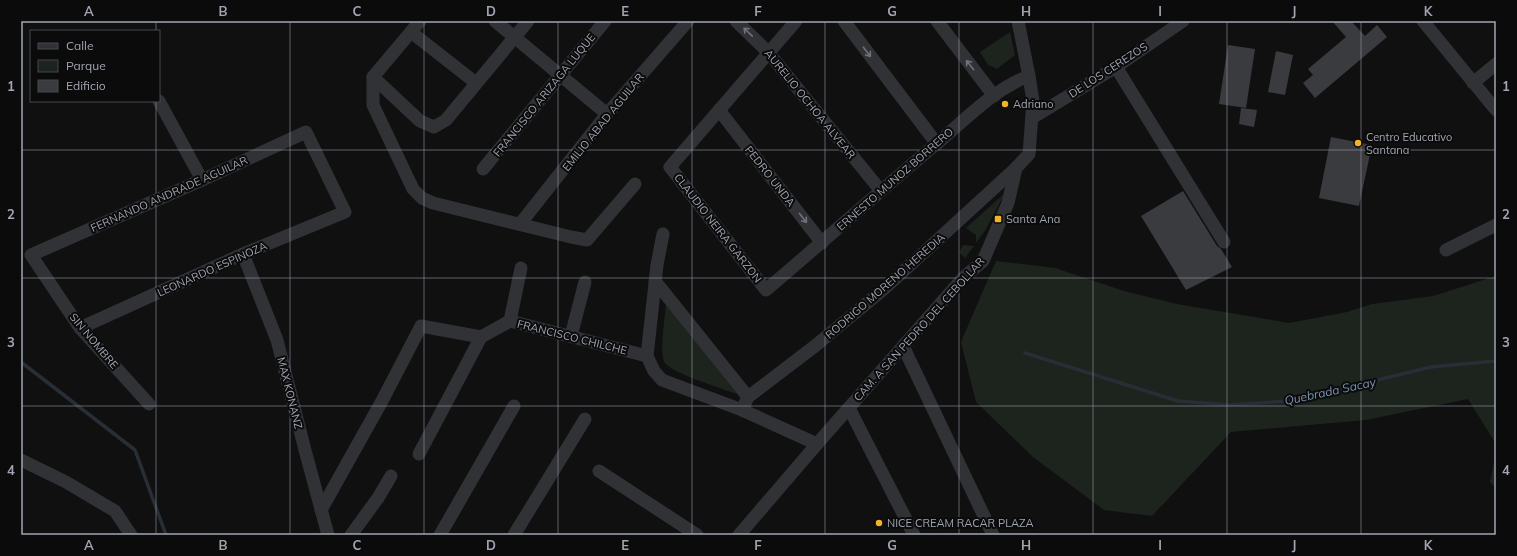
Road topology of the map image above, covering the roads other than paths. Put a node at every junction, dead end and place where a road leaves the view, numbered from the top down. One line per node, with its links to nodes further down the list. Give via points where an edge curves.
1 (420, 21): 13 (street)
2 (495, 21): 14 (street)
3 (528, 21): 14 (street)
4 (605, 21): 18 (street, FRANCISCO ARIZAGA LUQUE)
5 (688, 21): 27 (street, EMILIO ABAD AGUILAR)
6 (736, 21): 15 (street, AURELIO OCHOA ALVEAR, one-way to 6)
7 (796, 21): 15 (street)
8 (844, 21): 29 (street, one-way to 29)
9 (937, 21): 23 (street, one-way to 9)
10 (1018, 21): 19 (street, CAM. A SAN PEDRO DEL CEBOLLAR)
11 (1183, 21): 17 (street, DE LOS CEREZOS)
12 (1430, 23): 22 (street)
13 (411, 32): 20 (street); 21 (street)
14 (515, 37): 18 (street); 21 (street)
15 (768, 52): 25 (street); 34 (street, AURELIO OCHOA ALVEAR)
16 (1496, 64): 22 (street)
17 (1116, 67): 28 (street, DE LOS CEREZOS); 39 (street)
18 (560, 75): 27 (street); 31 (street, FRANCISCO ARIZAGA LUQUE)
19 (1029, 76): 23 (street, ERNESTO MUNOZ BORRERO, via 1016,81); 28 (street, CAM. A SAN PEDRO DEL CEBOLLAR, via 1033,101)
20 (372, 77): 21 (street, via 420,121 434,127 446,120); 36 (street, via 373,105 413,189 422,198)
21 (476, 83)
22 (1473, 83): 26 (street)
23 (994, 96): 29 (street, ERNESTO MUNOZ BORRERO)
24 (160, 102): 32 (street)
25 (718, 110): 40 (street, PEDRO UNDA, one-way to 40); 47 (street, CLAUDIO NEIRA GARZON, via 670,167)
26 (1496, 110)
27 (607, 114): 36 (street, EMILIO ABAD AGUILAR)
28 (1032, 118): 30 (street, CAM. A SAN PEDRO DEL CEBOLLAR, via 1029,154)
29 (937, 144): 34 (street, ERNESTO MUNOZ BORRERO)
30 (1016, 168): 52 (street, CAM. A SAN PEDRO DEL CEBOLLAR, via 1008,203 983,261 963,278); 54 (street, RODRIGO MORENO HEREDIA, via 885,288)
31 (484, 169)
32 (202, 180): 35 (street, FERNANDO ANDRADE AGUILAR, via 306,132); 43 (street, FERNANDO ANDRADE AGUILAR)
33 (635, 184): 36 (street, via 587,240)
34 (881, 191): 40 (street, ERNESTO MUNOZ BORRERO)
35 (345, 212): 42 (street, LEONARDO ESPINOZA)
36 (520, 224)
37 (1496, 225): 41 (street)
38 (663, 234): 45 (street)
39 (1224, 242)
40 (822, 243): 47 (street, ERNESTO MUNOZ BORRERO)
41 (1446, 250)
42 (243, 254): 49 (street, LEONARDO ESPINOZA); 65 (street, MAX KONANZ, via 277,340)
43 (31, 255): 49 (street, SIN NOMBRE)
44 (521, 268): 48 (street)
45 (655, 281): 53 (street); 54 (street)
46 (585, 282): 50 (street)
47 (766, 290)
48 (510, 321): 50 (street, FRANCISCO CHILCHE); 51 (street, FRANCISCO CHILCHE)
49 (80, 328): 55 (street, SIN NOMBRE)
50 (571, 336): 53 (street, FRANCISCO CHILCHE)
51 (481, 338): 61 (street); 65 (street, via 420,326 382,401)
52 (903, 346): 57 (street, CAM. A SAN PEDRO DEL CEBOLLAR); 74 (street)
53 (647, 356): 58 (street, via 662,380)
54 (748, 397): 58 (street)
55 (149, 404)
56 (514, 406): 69 (street)
57 (849, 408): 60 (street, CAM. A SAN PEDRO DEL CEBOLLAR); 73 (street)
58 (742, 410): 60 (street)
59 (585, 419): 70 (street)
60 (817, 444): 72 (street, CAM. A SAN PEDRO DEL CEBOLLAR)
61 (419, 454)
62 (21, 460): 66 (street, via 66,482 115,511)
63 (599, 471): 71 (street)
64 (391, 476): 68 (street)
65 (320, 510): 67 (street, MAX KONANZ)
66 (131, 535)
67 (328, 535)
68 (351, 535)
69 (440, 535)
70 (514, 535)
71 (697, 535)
72 (739, 535)
73 (914, 535)
74 (993, 535)

